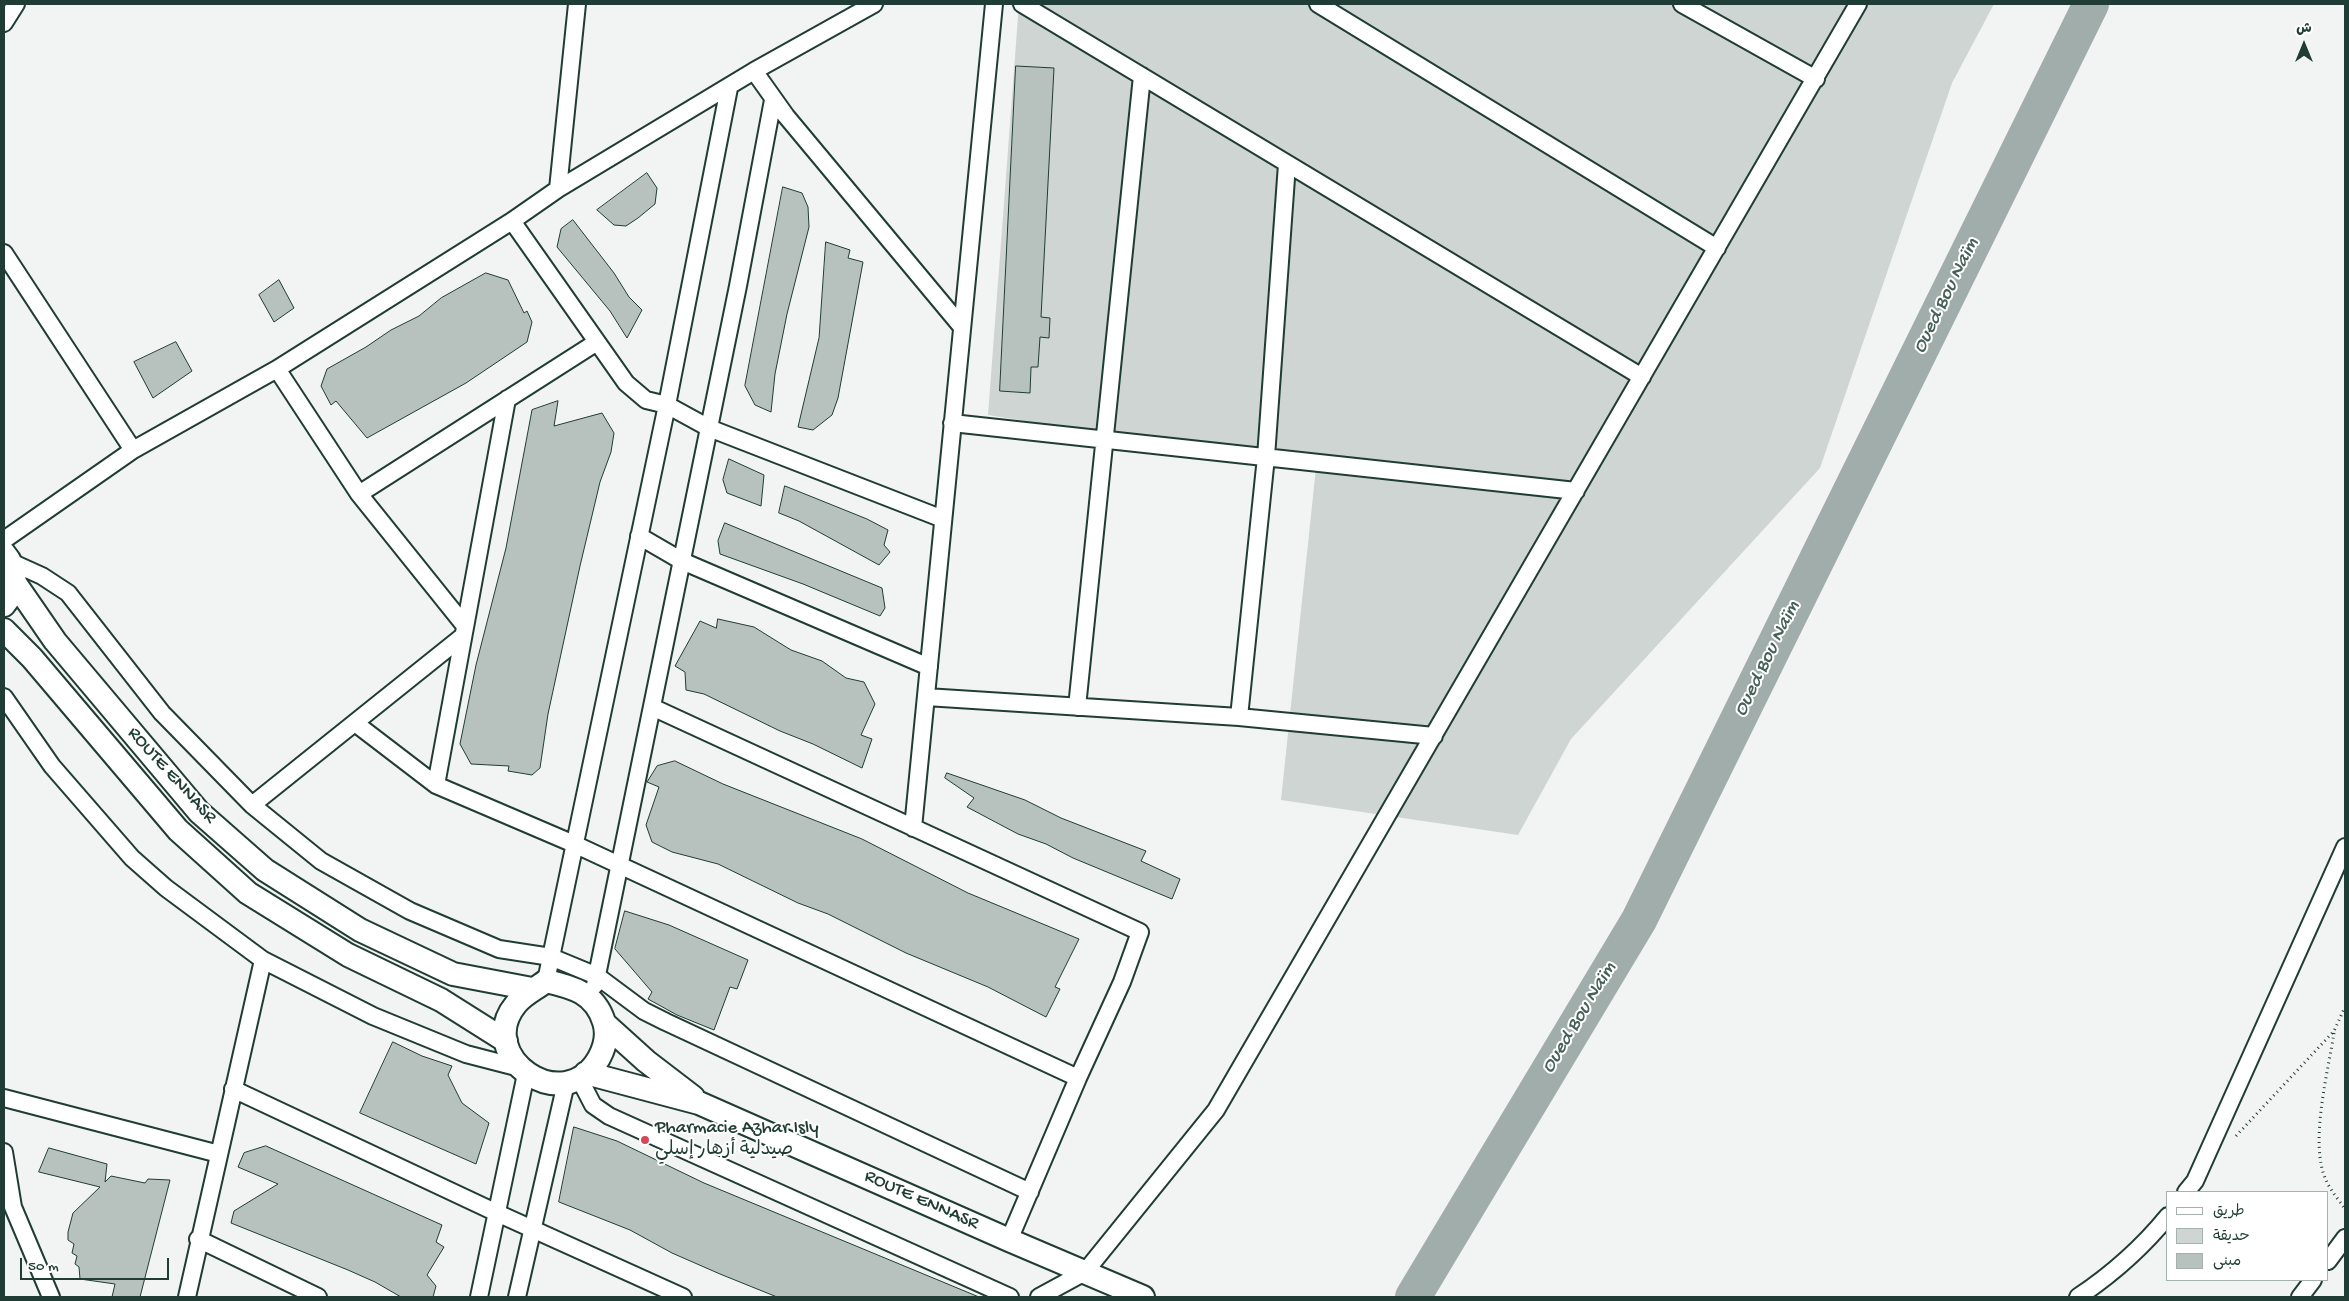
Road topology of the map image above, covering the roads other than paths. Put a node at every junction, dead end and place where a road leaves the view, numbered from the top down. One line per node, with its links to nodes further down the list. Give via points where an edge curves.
1 (16, 4): 10 (street)
2 (577, 4): 17 (street)
3 (874, 4): 11 (street)
4 (994, 4): 21 (street)
5 (1022, 4): 12 (street)
6 (1318, 4): 9 (street)
7 (1682, 4): 13 (street)
8 (1858, 4): 13 (street)
9 (1341, 10): 19 (street)
10 (4, 23)
11 (754, 71): 14 (street); 15 (street)
12 (1142, 76): 16 (street); 29 (street)
13 (1816, 79): 19 (street)
14 (729, 88): 17 (street); 26 (street)
15 (773, 100): 21 (street); 28 (street)
16 (1287, 164): 24 (street); 31 (street)
17 (558, 189): 18 (street)
18 (512, 221): 22 (street); 23 (street)
19 (1717, 248): 24 (street)
20 (4, 254): 30 (street)
21 (961, 326): 27 (street)
22 (597, 342): 25 (street); 26 (street, via 634,391 646,400)
23 (277, 369): 30 (street); 33 (street)
24 (1642, 377): 32 (street)
25 (507, 399): 33 (street); 41 (street)
26 (666, 405): 28 (street); 35 (street)
27 (952, 423): 29 (street); 34 (street)
28 (709, 428): 34 (street); 37 (street)
29 (1104, 440): 31 (street); 46 (street)
30 (133, 450): 36 (street)
31 (1266, 457): 32 (street); 47 (street)
32 (1576, 491): 49 (street)
33 (359, 494): 41 (street)
34 (943, 519): 42 (street)
35 (639, 536): 37 (street); 53 (street)
36 (4, 540)
37 (682, 561): 42 (street); 45 (street)
38 (10, 566): 39 (main road, via 11,594); 51 (street, via 42,576 68,593 162,713); 59 (main road, ROUTE ENNASR, via 55,641 199,812 265,870 360,930 453,974)
39 (4, 605)
40 (4, 630): 62 (main road, ROUTE ENNASR, via 32,658 178,830 248,892 348,955 441,1000)
41 (464, 631): 48 (street); 50 (street)
42 (929, 667): 44 (street)
43 (4, 697): 57 (street, via 52,766 132,858 166,888)
44 (926, 697): 46 (street); 52 (street)
45 (652, 707): 52 (street); 55 (street)
46 (1077, 707): 47 (street)
47 (1239, 717): 49 (street)
48 (355, 723): 50 (street); 51 (street)
49 (1434, 736): 81 (street, via 1216,1110)
50 (436, 785): 53 (street)
51 (252, 805): 56 (street, via 321,861 410,911 499,949)
52 (913, 828): 65 (street, via 1140,932 1122,982)
53 (574, 844): 55 (street); 56 (street)
54 (2345, 847): 71 (street, via 2195,1181)
55 (620, 866): 58 (street); 65 (street)
56 (551, 957): 58 (street); 59 (street)
57 (263, 960): 63 (street, via 373,1016 466,1054); 66 (street)
58 (597, 976): 60 (street); 72 (street, via 644,1011 666,1022)
59 (539, 985): 60 (main road, via 570,986); 62 (main road, via 522,997 511,1011)
60 (592, 1000): 61 (main road)
61 (605, 1024): 64 (main road, via 603,1052 596,1064); 68 (main road, ROUTE ENNASR)
62 (506, 1041): 63 (main road, via 511,1056)
63 (523, 1071): 64 (main road, via 538,1081 552,1084); 74 (street)
64 (577, 1078): 68 (main road, ROUTE ENNASR); 76 (street); 89 (street, via 593,1105 610,1116)
65 (1078, 1078): 72 (street)
66 (233, 1089): 70 (street); 74 (street)
67 (4, 1098): 70 (street)
68 (699, 1102): 79 (main road, ROUTE ENNASR)
69 (4, 1152): 73 (street)
70 (219, 1154): 78 (street)
71 (2187, 1191)
72 (1030, 1192): 79 (street)
73 (8, 1208): 84 (street)
74 (497, 1213): 76 (street); 87 (street)
75 (2166, 1218): 92 (street, via 2137,1252 2106,1279)
76 (532, 1228): 83 (street); 88 (street)
77 (2345, 1238): 80 (street)
78 (198, 1240): 85 (street); 86 (street)
79 (1009, 1240): 81 (main road, ROUTE ENNASR)
80 (2329, 1260)
81 (1085, 1272): 90 (street); 91 (main road, ROUTE ENNASR)
82 (2312, 1281): 93 (street)
83 (677, 1296)
84 (51, 1297)
85 (187, 1297)
86 (318, 1297)
87 (479, 1297)
88 (517, 1297)
89 (1010, 1297)
90 (1039, 1297)
91 (1143, 1297)
92 (2078, 1297)
93 (2300, 1297)

